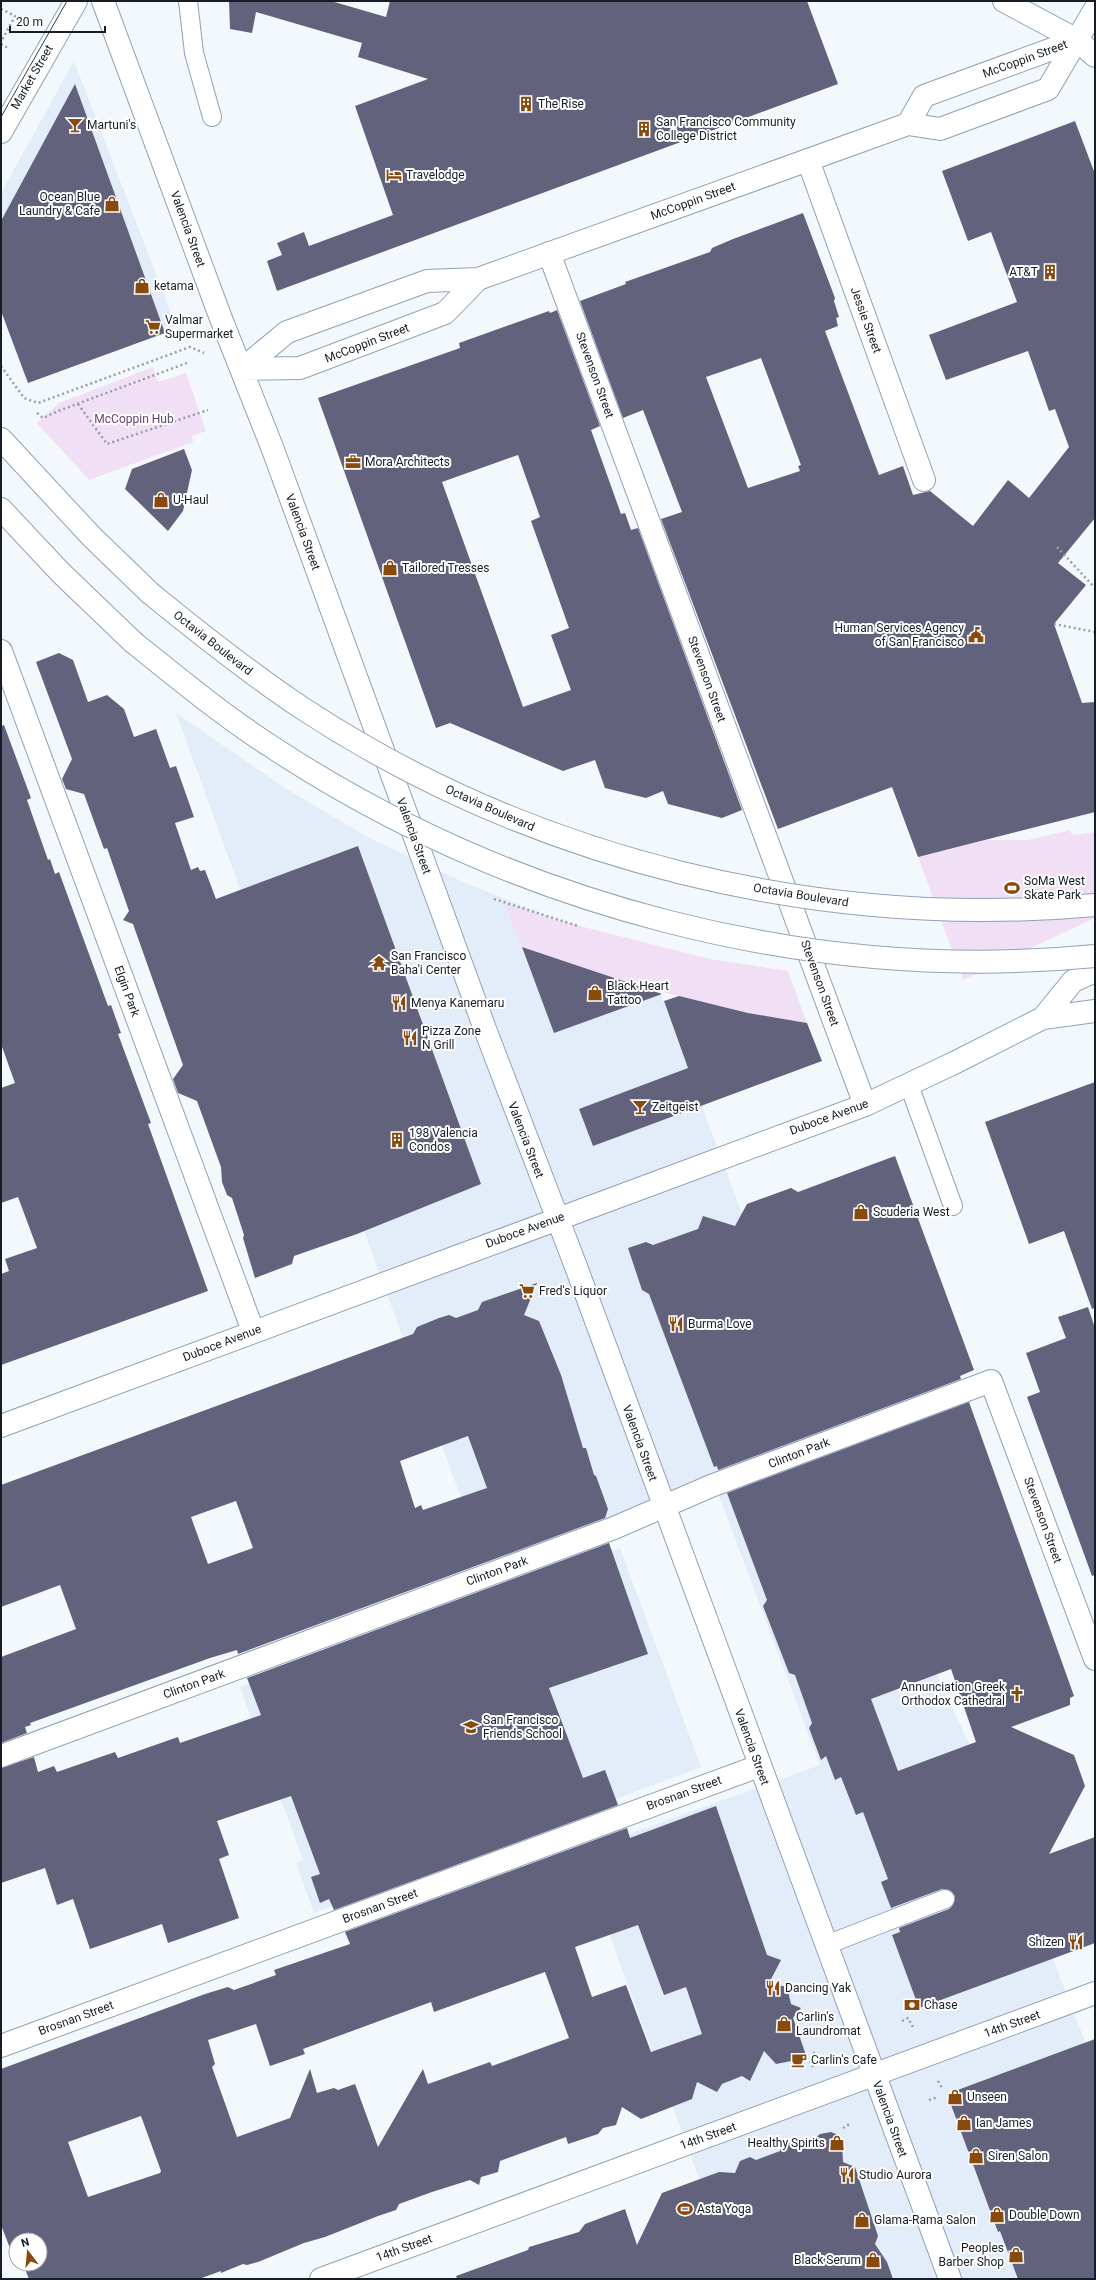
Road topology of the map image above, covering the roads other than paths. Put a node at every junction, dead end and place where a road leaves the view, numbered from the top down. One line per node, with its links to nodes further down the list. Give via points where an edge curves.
1 (76, 1): 10 (main road, Market Street)
2 (102, 1): 14 (main road, Valencia Street)
3 (188, 1): 8 (lane, via 194,53)
4 (1004, 1): 6 (main road)
5 (1095, 9): 6 (main road)
6 (1077, 40): 7 (main road); 9 (main road, McCoppin Street, via 924,96); 9 (main road, McCoppin Street, via 1048,89 940,129)
7 (1095, 56)
8 (212, 117)
9 (908, 124): 11 (main road, McCoppin Street)
10 (1, 132)
11 (808, 160): 12 (main road, McCoppin Street); 16 (main road, Jessie Street)
12 (549, 253): 13 (main road, McCoppin Street); 25 (main road, Stevenson Street)
13 (478, 279): 14 (main road, McCoppin Street, via 427,281 287,332); 14 (main road, McCoppin Street, via 444,313 380,338 300,368)
14 (242, 369): 27 (main road, Valencia Street)
15 (1, 439): 19 (main road, Octavia Boulevard, bridge, via 92,537 150,593 251,672 357,742 474,802 539,829 665,868 729,884 795,896 862,904 1000,910)
16 (924, 480)
17 (1, 509): 20 (main road, bridge, via 61,573 133,642 226,716 332,784 393,817 454,847 520,874 652,918 787,945 856,954 929,959 1000,961)
18 (1, 651): 28 (main road, Elgin Park)
19 (1095, 905)
20 (1095, 956)
21 (1095, 971): 23 (main road, Duboce Avenue, via 1073,981)
22 (1095, 1011): 23 (main road, Duboce Avenue)
23 (1043, 1018): 24 (main road, Duboce Avenue)
24 (908, 1085): 25 (main road, Duboce Avenue); 26 (lane)
25 (865, 1105): 27 (main road, Duboce Avenue)
26 (953, 1206)
27 (556, 1218): 28 (main road, Duboce Avenue); 31 (main road, Valencia Street)
28 (253, 1331): 30 (main road, Duboce Avenue)
29 (991, 1381): 31 (main road, Clinton Park); 32 (main road, Stevenson Street)
30 (1, 1426)
31 (663, 1506): 33 (main road, Clinton Park, via 614,1528); 34 (main road, Valencia Street)
32 (1095, 1658)
33 (1, 1756)
34 (759, 1766): 36 (main road, Valencia Street); 38 (main road, Brosnan Street)
35 (945, 1899): 36 (lane)
36 (826, 1945): 39 (main road, Valencia Street)
37 (1095, 1993): 39 (main road, 14th Street)
38 (1, 2046)
39 (874, 2075): 40 (main road, 14th Street); 41 (main road, Valencia Street)
40 (321, 2279)
41 (950, 2279)

